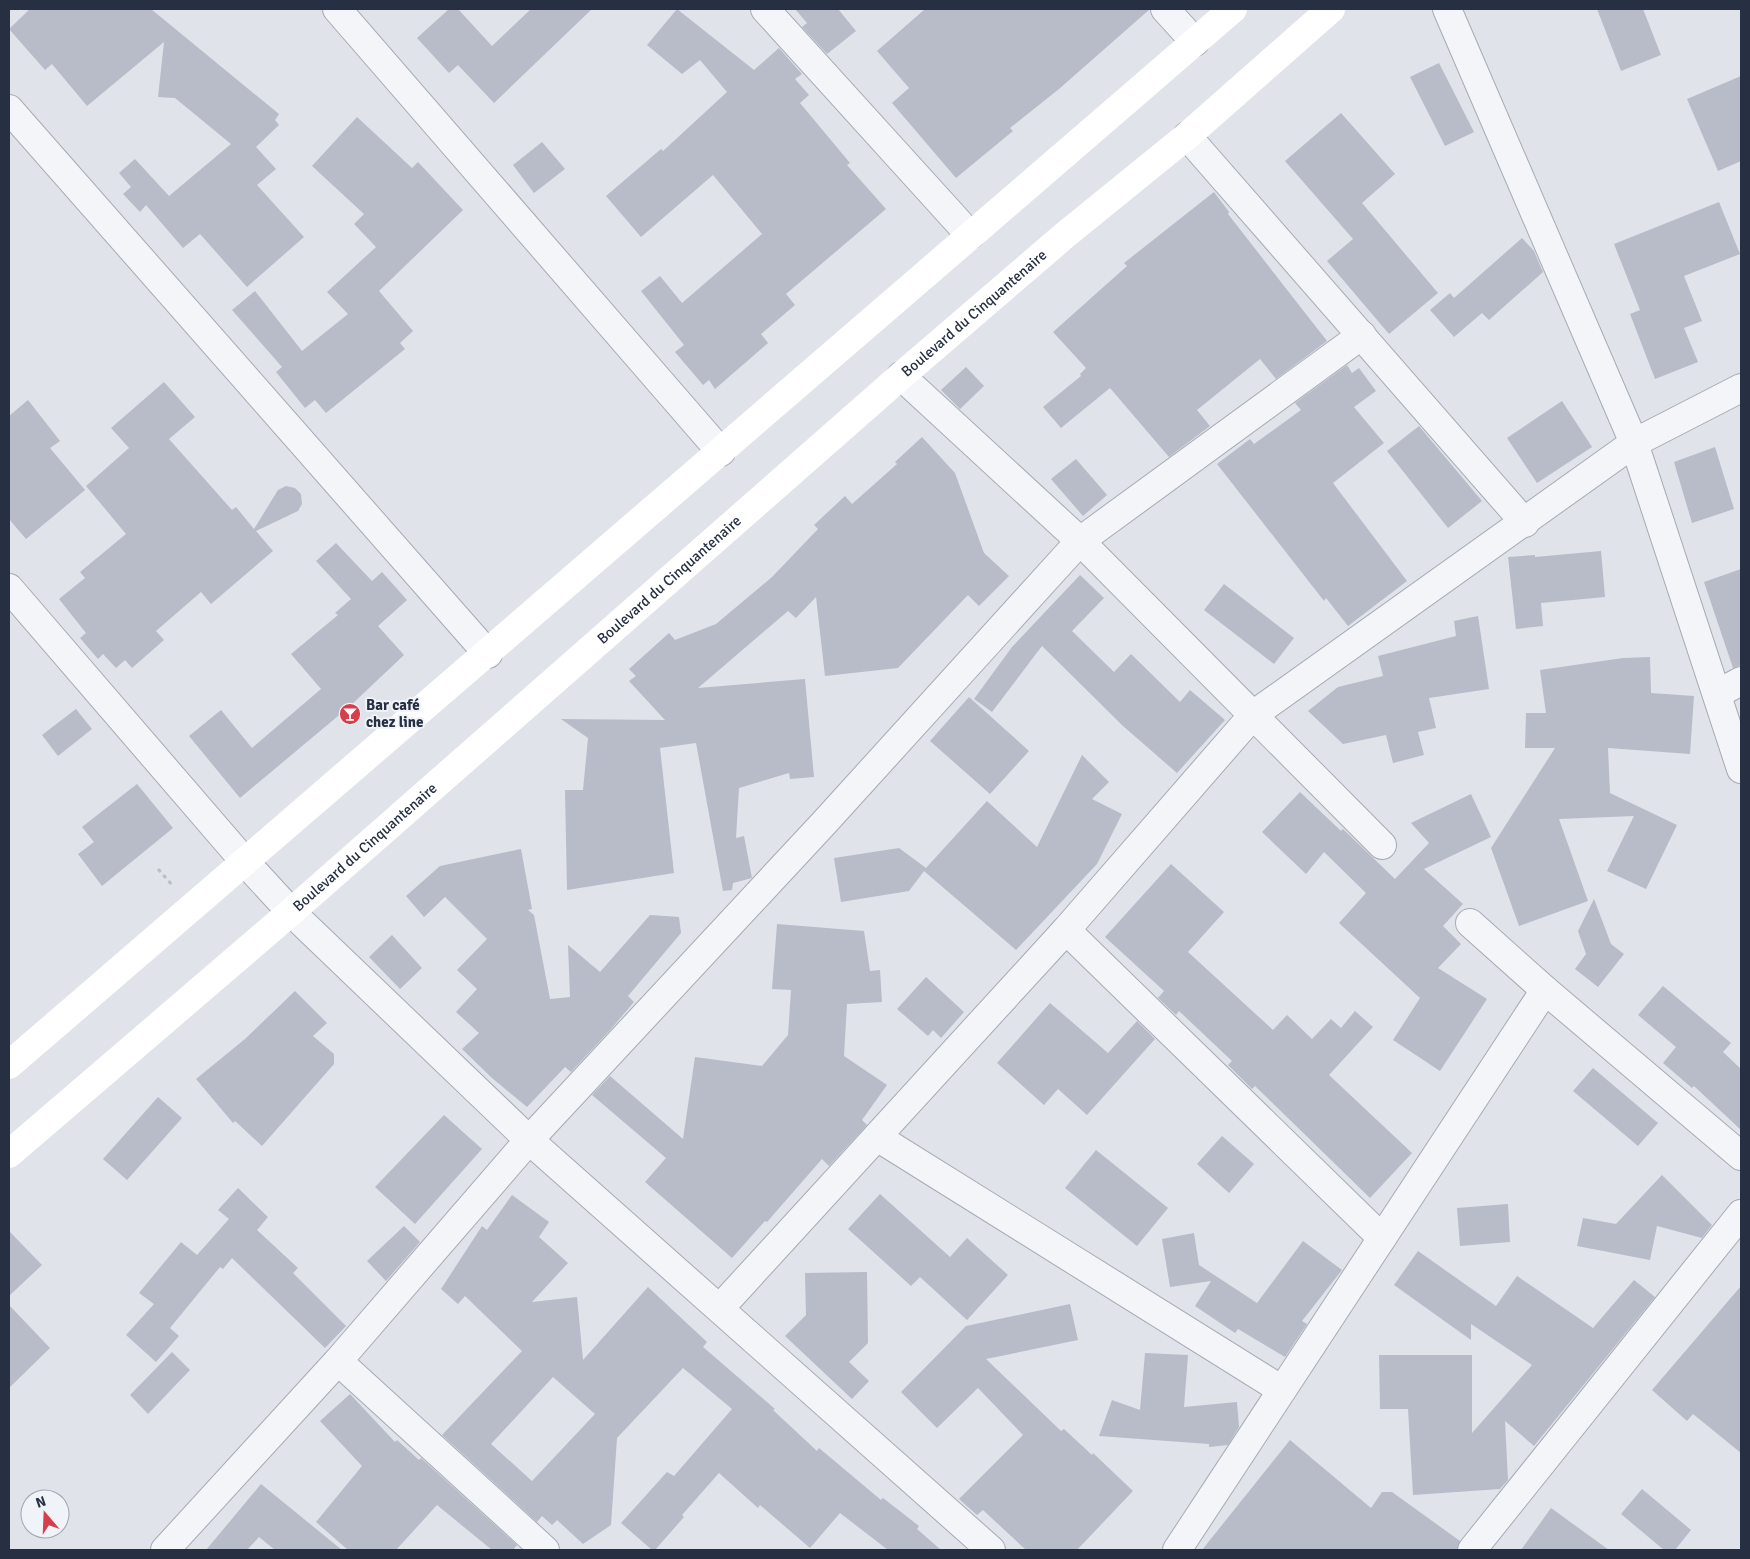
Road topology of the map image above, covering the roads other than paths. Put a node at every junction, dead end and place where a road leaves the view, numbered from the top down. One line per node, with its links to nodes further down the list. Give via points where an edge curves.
1 (337, 9): 15 (street)
2 (765, 9): 10 (street)
3 (1166, 9): 7 (street)
4 (1233, 9): 7 (main road)
5 (1331, 9): 9 (main road, Boulevard du Cinquantenaire)
6 (1447, 9): 14 (street)
7 (1195, 42): 10 (main road)
8 (9, 109): 19 (street)
9 (1187, 136): 11 (street); 12 (main road, Boulevard du Cinquantenaire, via 1065,235)
10 (970, 235): 15 (main road)
11 (1362, 335): 16 (street); 17 (street)
12 (901, 376): 17 (street); 26 (main road, Boulevard du Cinquantenaire)
13 (1741, 388): 14 (street)
14 (1634, 443): 16 (street); 21 (street)
15 (721, 452): 19 (main road)
16 (1525, 523): 22 (street)
17 (1080, 541): 22 (street); 32 (street, via 824,823)
18 (9, 588): 25 (street)
19 (488, 654): 25 (main road)
20 (1741, 681): 21 (street)
21 (1717, 694): 23 (street)
22 (1253, 715): 24 (street); 28 (street)
23 (1741, 769)
24 (1382, 845)
25 (245, 862): 26 (street); 30 (main road)
26 (291, 912): 32 (street); 33 (main road, Boulevard du Cinquantenaire)
27 (1470, 923): 29 (street)
28 (1066, 930): 31 (street); 36 (street)
29 (1545, 990): 34 (street); 36 (street)
30 (12, 1056)
31 (877, 1136): 37 (street); 39 (street)
32 (529, 1140): 37 (street); 38 (street)
33 (9, 1154)
34 (1741, 1156)
35 (1741, 1214): 44 (street)
36 (1382, 1238): 39 (street)
37 (720, 1308): 42 (street)
38 (338, 1361): 40 (street); 41 (street)
39 (1282, 1390): 43 (street)
40 (165, 1550)
41 (545, 1550)
42 (991, 1550)
43 (1177, 1550)
44 (1472, 1550)

